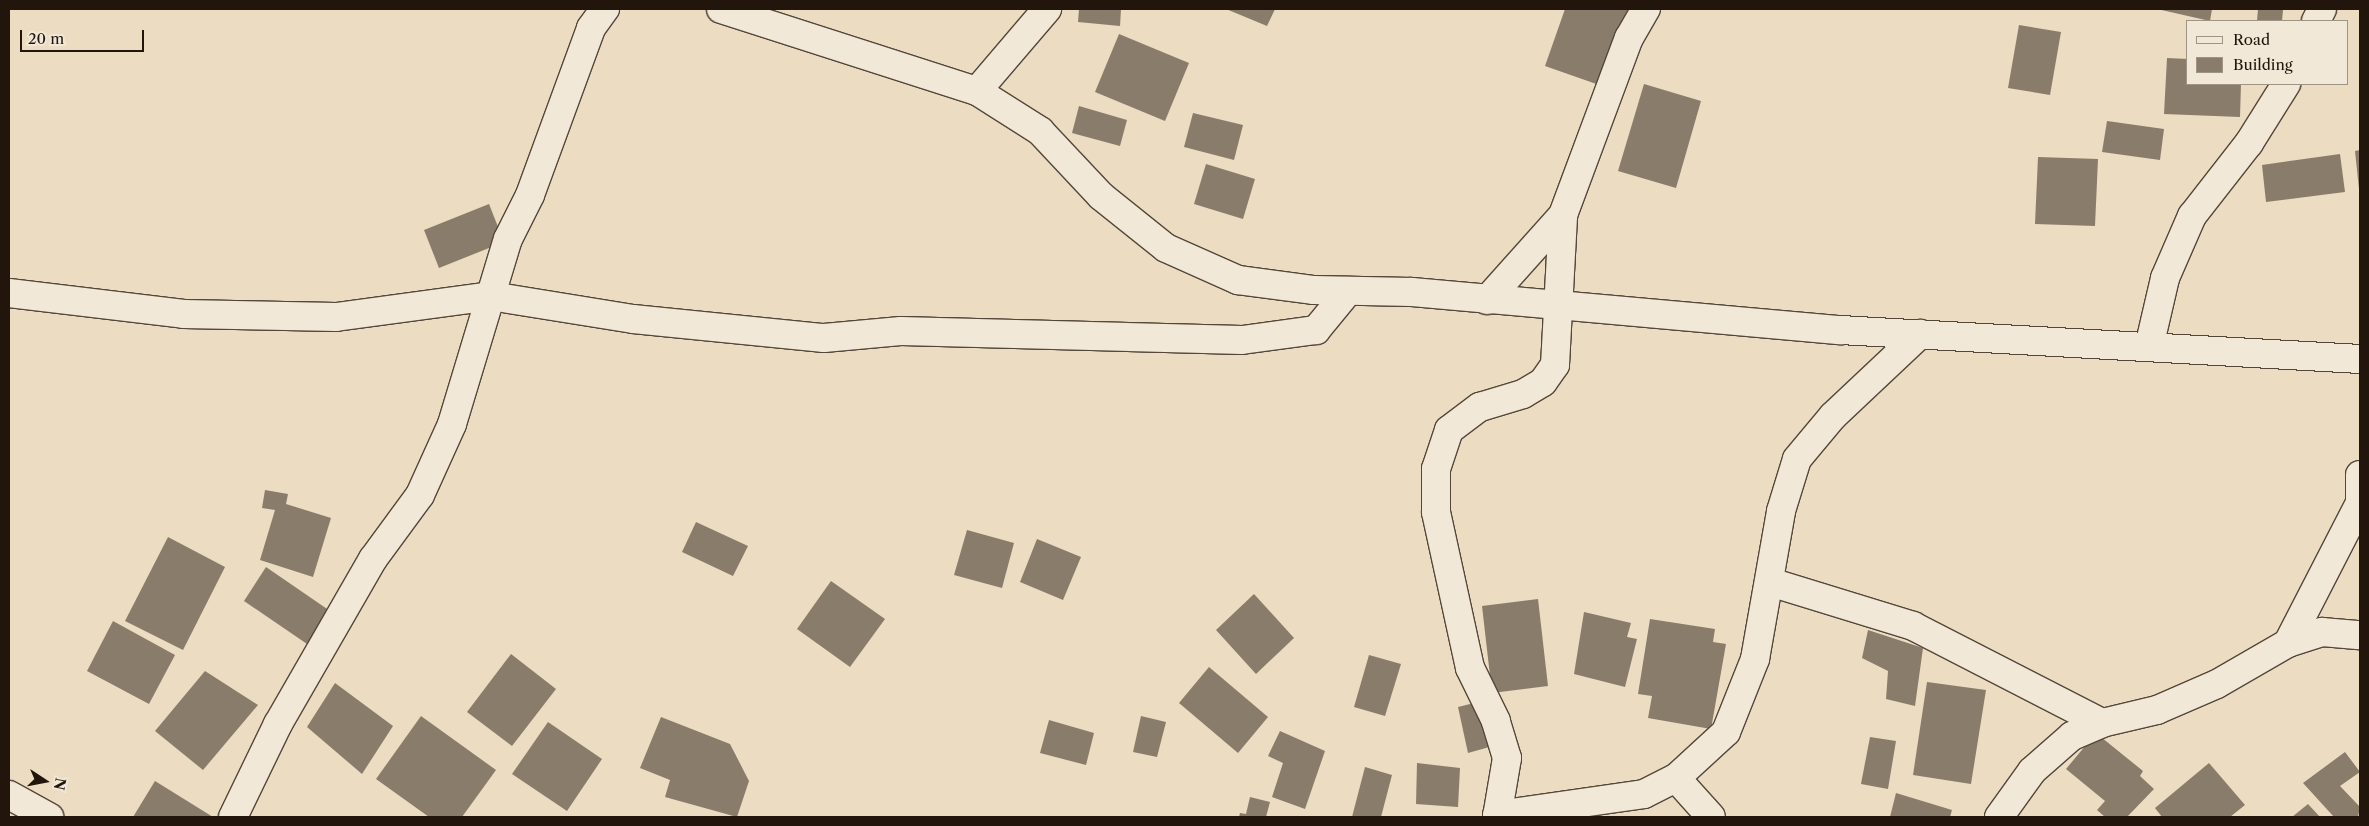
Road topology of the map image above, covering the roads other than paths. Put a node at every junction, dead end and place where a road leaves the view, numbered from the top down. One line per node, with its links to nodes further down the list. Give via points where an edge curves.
1 (604, 9): 10 (street, via 590,28 534,186 508,239)
2 (721, 9): 6 (street)
3 (1048, 9): 6 (street)
4 (1646, 9): 7 (street, via 1629,38)
5 (2285, 85): 14 (street, via 2249,143 2192,216 2165,278)
6 (977, 91): 8 (street, via 1040,131 1101,196 1166,248 1238,280)
7 (1563, 216): 11 (street); 12 (street)
8 (1348, 291): 10 (street, via 1316,330 1242,340 901,331 824,338 633,319); 11 (street)
9 (9, 293): 10 (street, via 184,314 336,317)
10 (491, 296): 26 (street, via 452,424 420,495 373,558 278,724)
11 (1487, 300): 12 (street)
12 (1558, 307): 13 (street); 24 (street, via 1555,365 1543,382 1523,394 1480,407 1449,430 1436,469 1436,512 1470,668 1496,721 1507,758)
13 (1920, 334): 14 (street); 18 (street, via 1832,416 1797,459 1781,511)
14 (2149, 347): 15 (street)
15 (2360, 359)
16 (2360, 474): 17 (street)
17 (2360, 507): 20 (street)
18 (1770, 582): 21 (street, via 1913,626); 22 (street, via 1755,659 1726,732)
19 (2360, 635): 20 (street, via 2322,632)
20 (2288, 643): 21 (street, via 2217,684 2157,710)
21 (2102, 723): 28 (street, via 2072,736 2032,771)
22 (1676, 778): 24 (street, via 1644,794); 27 (street)
23 (9, 795): 25 (street)
24 (1497, 816)
25 (49, 817)
26 (232, 817)
27 (1711, 817)
28 (1999, 817)

